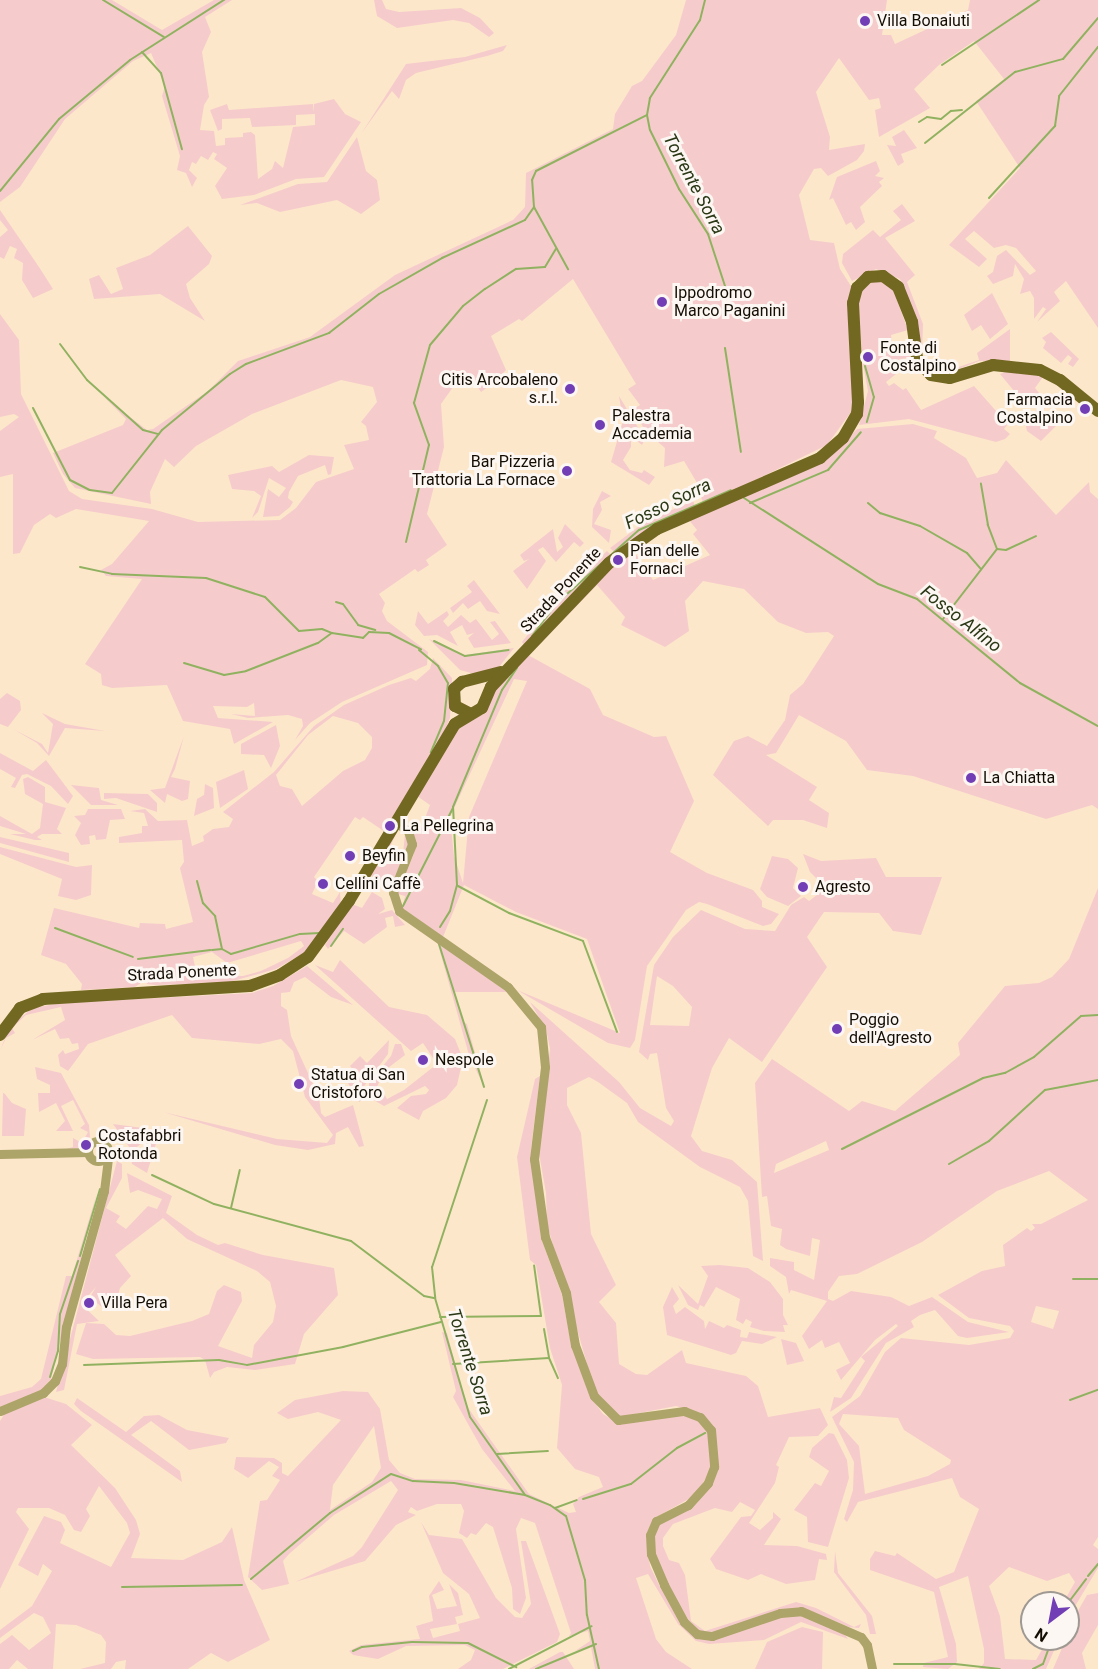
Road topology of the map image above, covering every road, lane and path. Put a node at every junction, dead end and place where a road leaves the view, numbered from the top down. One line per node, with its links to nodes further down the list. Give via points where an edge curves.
1 (1098, 411): 2 (main road, Strada Ponente, via 1057,378 1040,370 993,365 947,378 931,375 917,360 912,322 900,290 888,278 868,277 857,288 853,303 858,402 852,426 843,438 820,458 633,542)
2 (514, 663): 3 (main road, Strada Ponente, via 494,676); 4 (main road, Strada Ponente, via 490,688)
3 (473, 681): 4 (main road, via 484,690); 5 (main road, Strada Ponente, via 462,682 454,689)
4 (486, 699): 6 (main road, Strada Ponente, via 482,708)
5 (455, 706): 6 (main road); 7 (main road, Strada Ponente)
6 (471, 714): 7 (main road, Strada Ponente, via 458,721)
7 (440, 750): 8 (main road, Strada Ponente)
8 (396, 823): 9 (main road, Strada Ponente, via 325,937 295,967 266,982 240,987 43,999 20,1008); 16 (street, via 408,831 412,844 393,892 399,911 508,987 541,1027 545,1067 534,1159 545,1237 566,1293 575,1345 594,1396 618,1420 684,1411 700,1417 711,1430 714,1467 708,1483 688,1505 656,1521 650,1535 655,1566 669,1594 689,1628 705,1636 791,1611 815,1615 861,1637 867,1645)
9 (0, 1035)
10 (88, 1152): 11 (street); 12 (street, via 92,1143 99,1141 106,1145); 13 (street)
11 (1, 1154)
12 (108, 1156): 13 (street); 14 (street)
13 (96, 1161): 14 (street)
14 (105, 1185): 15 (street, via 55,1381 43,1393)
15 (0, 1411)
16 (872, 1669)

